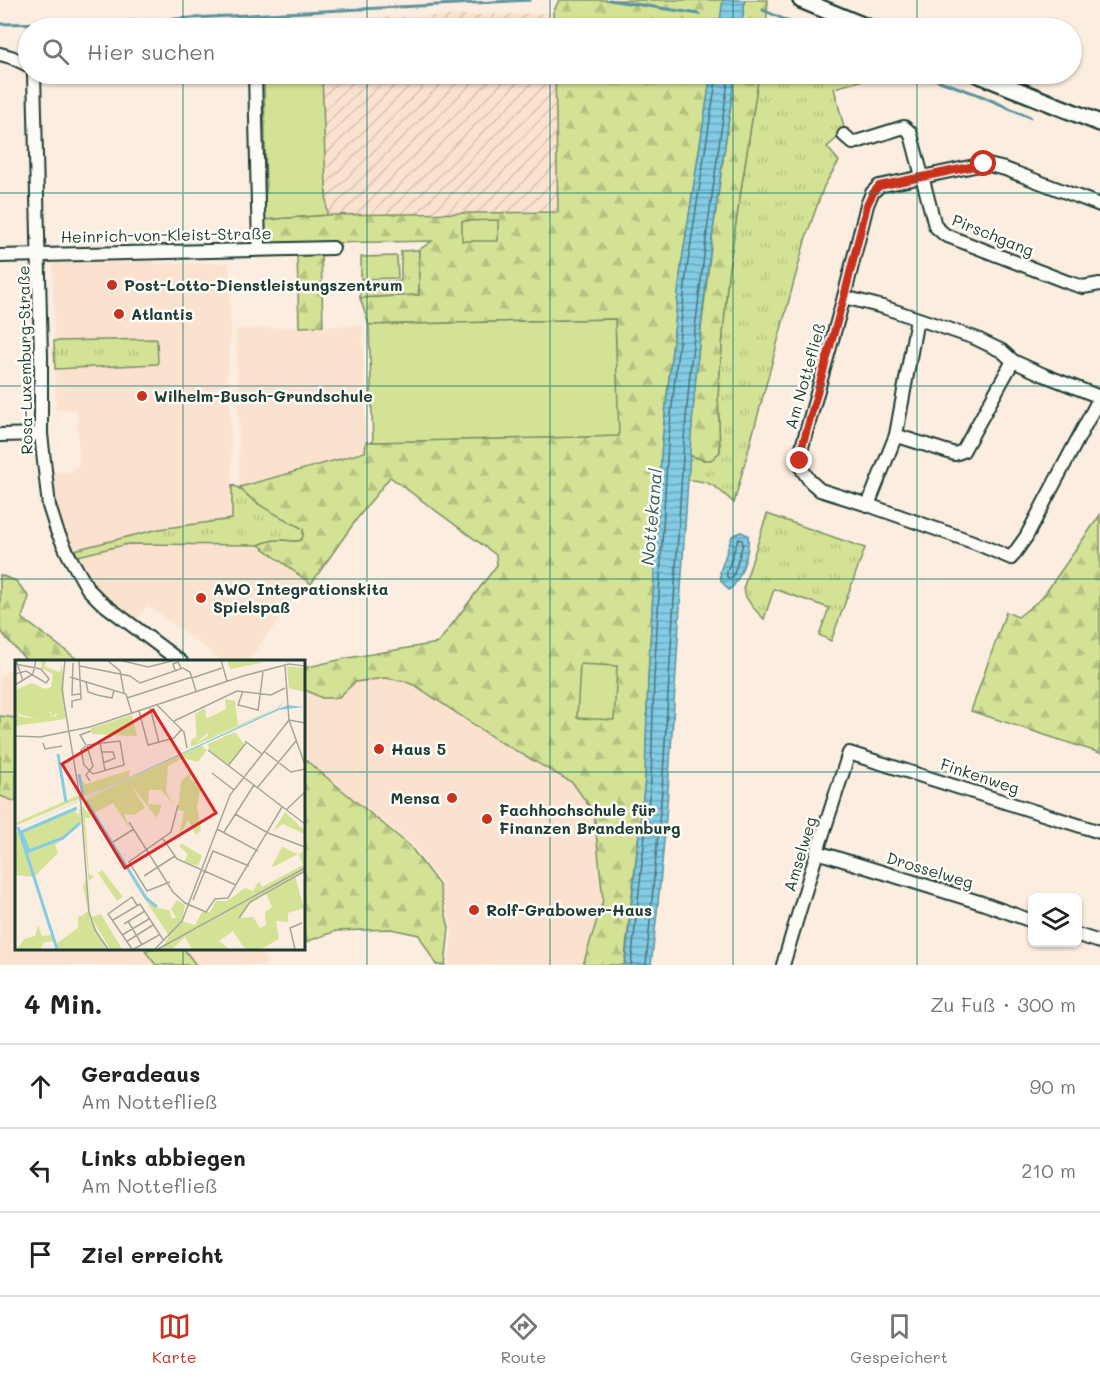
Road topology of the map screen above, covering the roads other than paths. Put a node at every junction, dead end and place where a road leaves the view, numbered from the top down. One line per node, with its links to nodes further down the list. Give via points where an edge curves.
1 (801, 0): 2 (main road)
2 (844, 18)
3 (0, 54): 4 (street)
4 (18, 60)
5 (34, 84): 14 (street, Rosa-Luxemburg-Straße)
6 (255, 84): 13 (street)
7 (1002, 84): 8 (main road)
8 (1100, 123)
9 (844, 135): 10 (street, Pirschgang, via 852,143 904,127 910,132)
10 (922, 176): 11 (street, Am Nottefließ, via 995,165); 16 (street, Pirschgang, via 935,226 945,235 1067,282 1083,287); 17 (street, Am Nottefließ, via 879,186 873,193)
11 (1100, 205)
12 (333, 248): 13 (street, Heinrich-von-Kleist-Straße)
13 (259, 249): 14 (street, Heinrich-von-Kleist-Straße)
14 (39, 255): 15 (street, Heinrich-von-Kleist-Straße); 21 (street, Rosa-Luxemburg-Straße)
15 (0, 256)
16 (1100, 284)
17 (844, 297): 18 (street); 24 (street, Am Nottefließ, via 800,461 803,471 820,490)
18 (917, 319): 19 (street, via 975,338); 23 (street)
19 (1013, 361): 20 (street); 23 (street, via 963,451 955,454)
20 (1100, 397): 24 (street, Am Nottefließ, via 1011,558)
21 (41, 434): 22 (street); 25 (street, Rosa-Luxemburg-Straße, via 49,506 57,531 88,589)
22 (0, 435)
23 (896, 435): 24 (street)
24 (868, 505)
25 (178, 660)
26 (849, 753): 27 (street, Finkenweg); 28 (street, Amselweg)
27 (1100, 832)
28 (817, 852): 29 (street, Drosselweg); 32 (street, Amselweg)
29 (1028, 920)
30 (1082, 937): 31 (street)
31 (1100, 942)
32 (783, 965)

